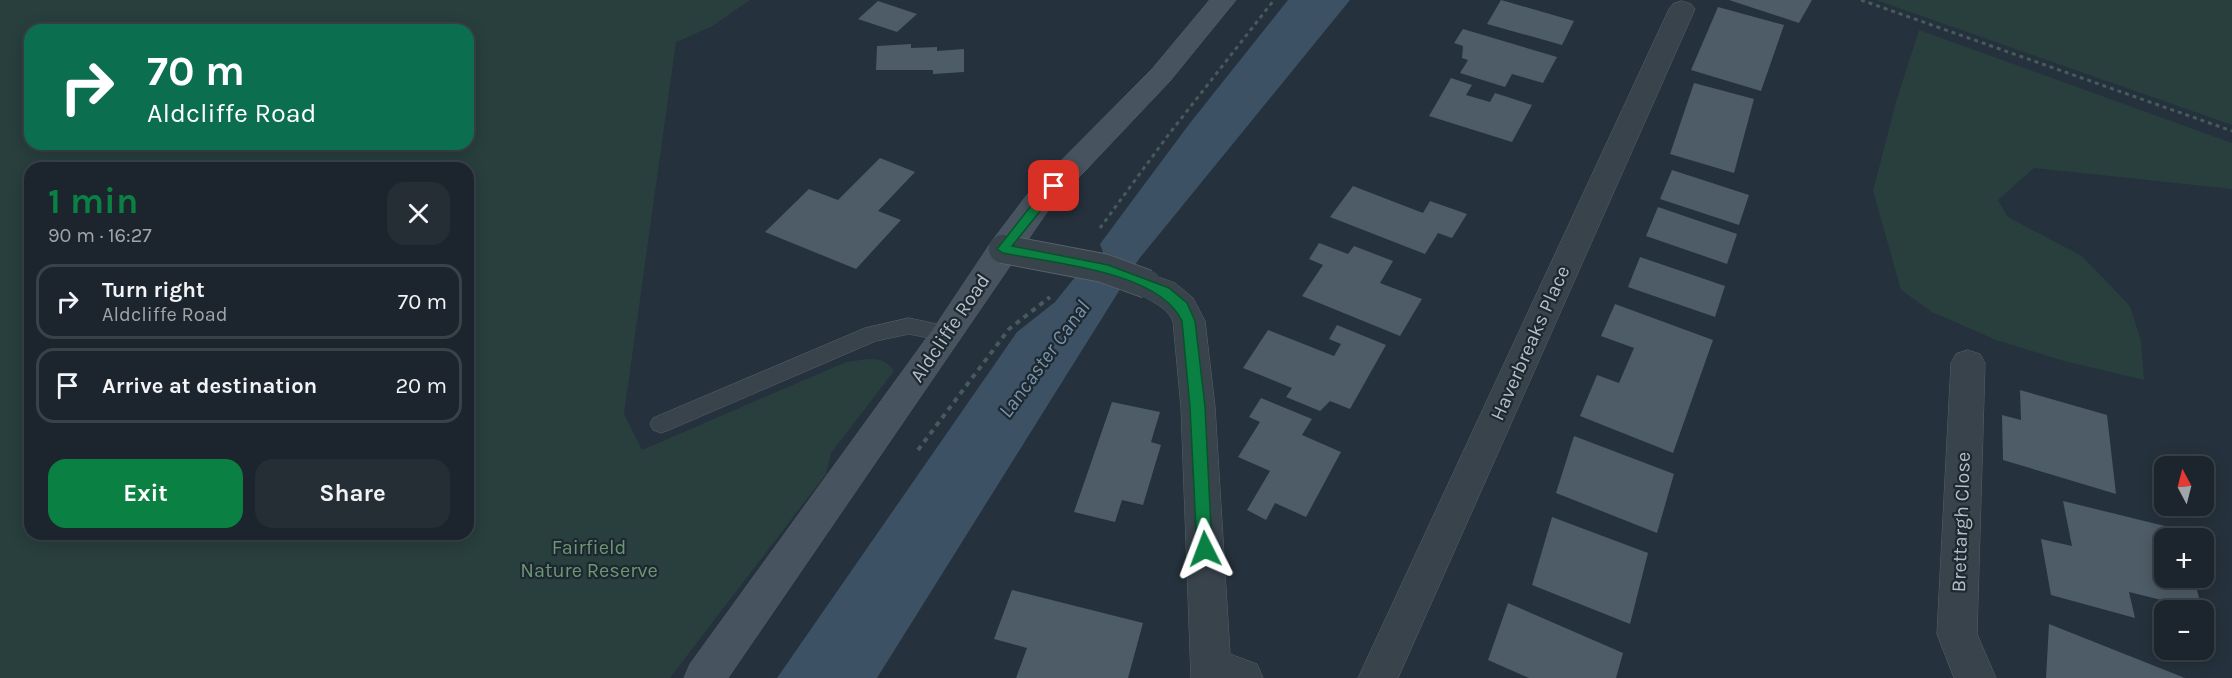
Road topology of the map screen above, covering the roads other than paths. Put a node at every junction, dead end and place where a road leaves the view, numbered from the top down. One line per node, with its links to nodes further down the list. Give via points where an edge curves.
1 (1223, 0): 3 (street, Aldcliffe Road, via 1161,75 1038,202)
2 (1682, 9): 9 (street, Haverbreaks Place)
3 (1003, 249): 4 (street, Aldcliffe Road); 7 (street, bridge, via 1103,268 1164,291 1182,306 1189,321)
4 (948, 334): 6 (lane, via 909,326 872,334); 8 (street, Aldcliffe Road)
5 (1968, 363): 10 (street, Brettargh Close, via 1957,634)
6 (660, 424)
7 (1221, 674)
8 (704, 678)
9 (1378, 678)
10 (1976, 678)

